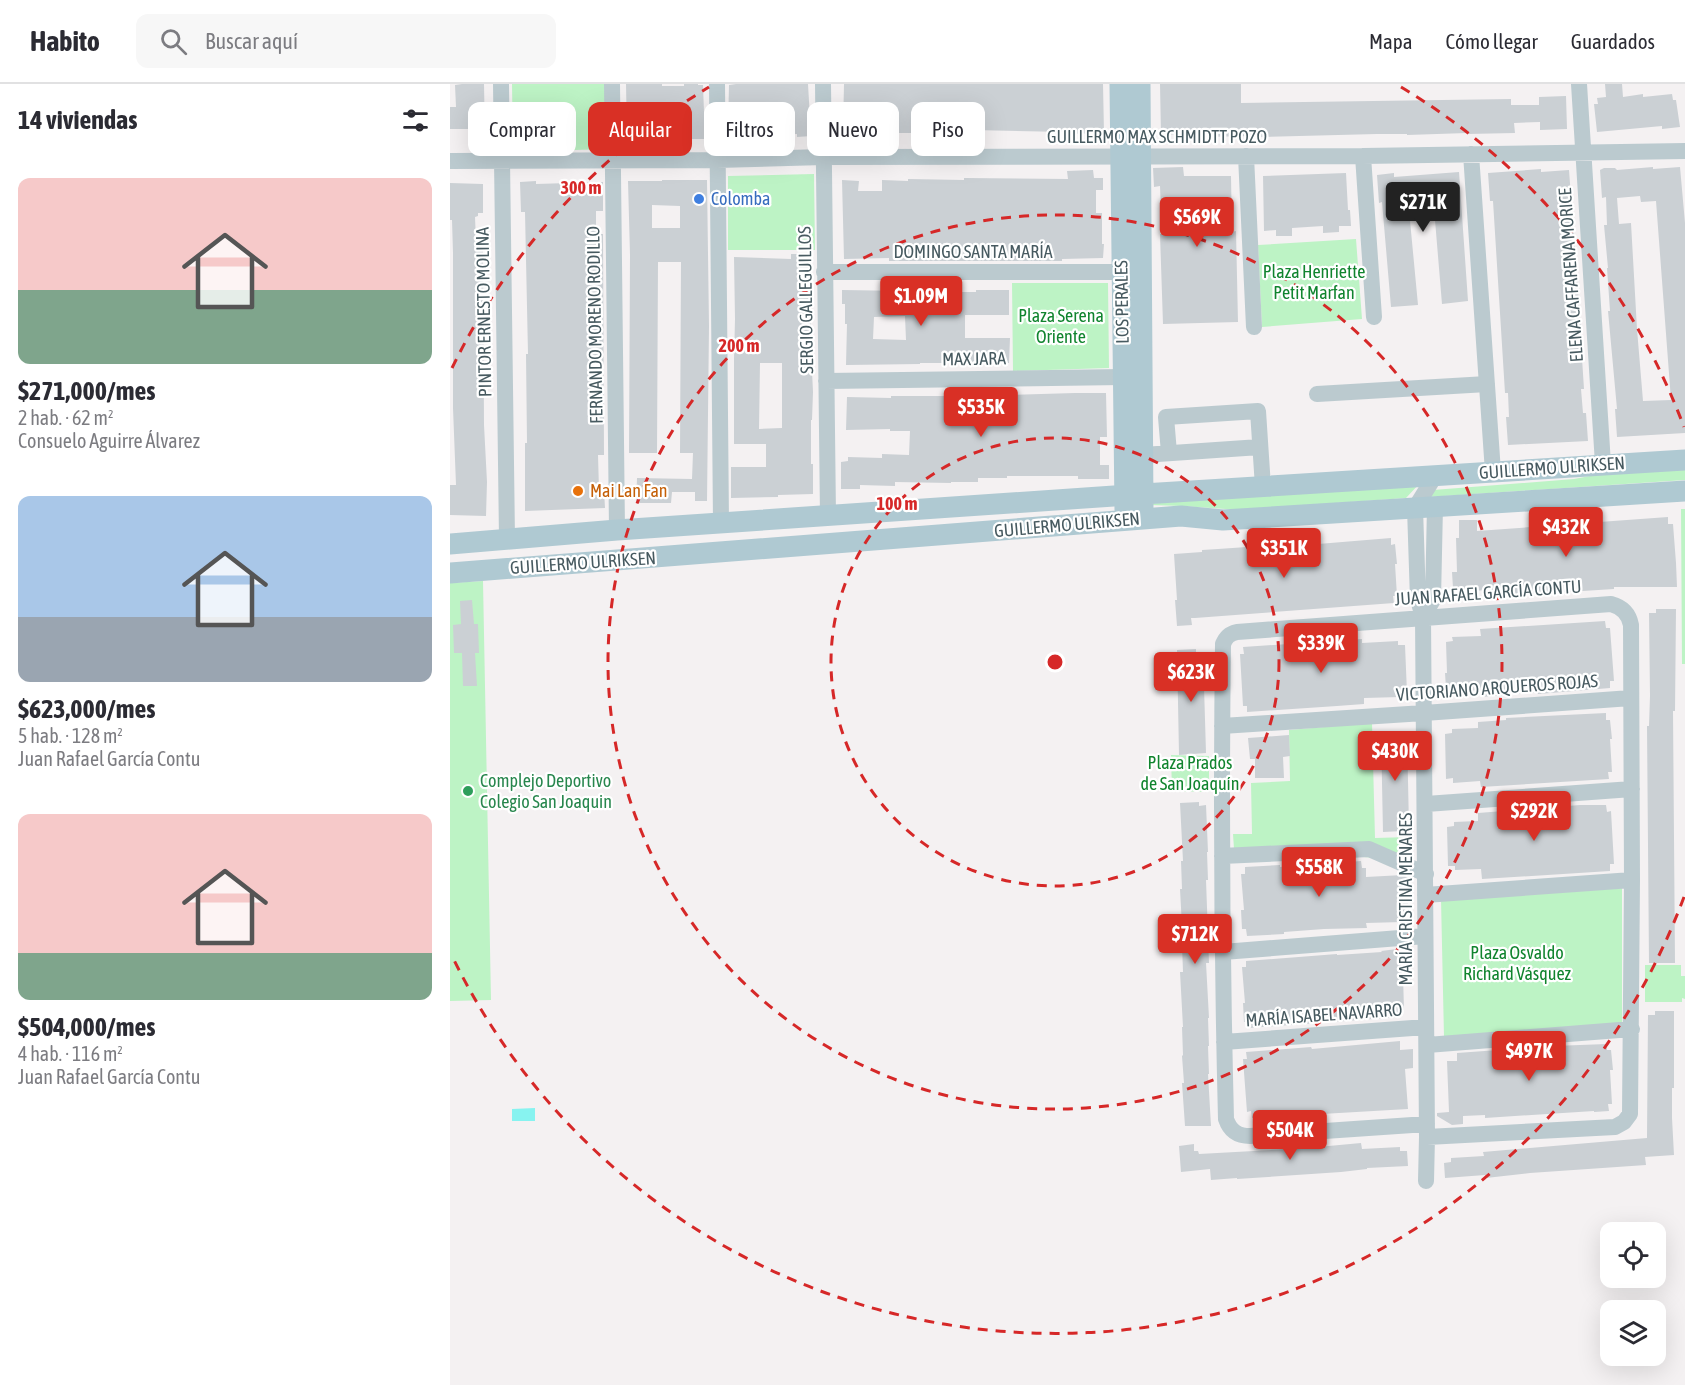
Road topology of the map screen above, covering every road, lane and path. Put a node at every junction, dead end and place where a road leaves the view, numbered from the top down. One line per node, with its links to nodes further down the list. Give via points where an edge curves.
1 (501, 84): 18 (street, PINTOR ERNESTO MOLINA)
2 (612, 84): 15 (street, FERNANDO MORENO RODILLO)
3 (717, 84): 16 (street)
4 (823, 84): 13 (street, SERGIO GALLEGUILLOS)
5 (1120, 84): 14 (main road, LOS PERALES)
6 (1140, 84): 14 (main road, LOS PERALES)
7 (1579, 84): 9 (street, ELENA CAFFARENA MORICE)
8 (1685, 151): 9 (street, GUILLERMO MAX SCHMIDTT POZO)
9 (1583, 152): 10 (street, GUILLERMO MAX SCHMIDTT POZO); 31 (street, ELENA CAFFARENA MORICE)
10 (1472, 154): 12 (street, GUILLERMO MAX SCHMIDTT POZO); 25 (street)
11 (1246, 156): 12 (street, GUILLERMO MAX SCHMIDTT POZO); 14 (street, GUILLERMO MAX SCHMIDTT POZO); 22 (street)
12 (1362, 156): 21 (street)
13 (824, 157): 14 (street, GUILLERMO MAX SCHMIDTT POZO); 16 (street, GUILLERMO MAX SCHMIDTT POZO); 19 (street, SERGIO GALLEGUILLOS)
14 (1131, 157): 20 (main road, LOS PERALES); 29 (main road, LOS PERALES)
15 (612, 160): 16 (street, GUILLERMO MAX SCHMIDTT POZO); 18 (street, GUILLERMO MAX SCHMIDTT POZO); 41 (street, FERNANDO MORENO RODILLO)
16 (717, 160): 40 (street)
17 (450, 161): 18 (street, GUILLERMO MAX SCHMIDTT POZO)
18 (502, 161): 42 (street, PINTOR ERNESTO MOLINA)
19 (824, 272): 20 (street, DOMINGO SANTA MARÍA); 24 (street, SERGIO GALLEGUILLOS)
20 (1122, 272): 23 (main road, LOS PERALES)
21 (1374, 317)
22 (1254, 327)
23 (1123, 377): 24 (street, MAX JARA); 36 (main road, LOS PERALES)
24 (826, 381): 38 (street, SERGIO GALLEGUILLOS)
25 (1486, 384): 26 (street); 32 (street)
26 (1317, 394)
27 (1260, 447): 28 (street); 28 (street, via 1258,411 1166,417); 34 (street)
28 (1169, 453): 29 (street)
29 (1143, 455): 36 (main road, LOS PERALES)
30 (1685, 460): 31 (main road, GUILLERMO ULRIKSEN)
31 (1603, 464): 32 (main road, GUILLERMO ULRIKSEN)
32 (1493, 472): 33 (main road, GUILLERMO ULRIKSEN)
33 (1435, 476): 34 (main road, GUILLERMO ULRIKSEN); 37 (street)
34 (1263, 487): 36 (main road, GUILLERMO ULRIKSEN)
35 (1685, 491): 37 (main road, GUILLERMO ULRIKSEN)
36 (1134, 495): 38 (main road, GUILLERMO ULRIKSEN); 39 (main road, LOS PERALES)
37 (1425, 507): 39 (main road, GUILLERMO ULRIKSEN, via 1223,520 1181,516); 45 (street, MARÍA CRISTINA MENARES, via 1418,600)
38 (828, 516): 40 (main road, GUILLERMO ULRIKSEN)
39 (1135, 519): 44 (main road, GUILLERMO ULRIKSEN)
40 (721, 524): 41 (main road, GUILLERMO ULRIKSEN)
41 (617, 530): 42 (main road, GUILLERMO ULRIKSEN)
42 (507, 539): 43 (main road, GUILLERMO ULRIKSEN)
43 (450, 544)
44 (450, 573)
45 (1423, 617): 46 (street, JUAN RAFAEL GARCÍA CONTU, via 1616,605 1631,625); 47 (street, MARÍA CRISTINA MENARES); 48 (street, JUAN RAFAEL GARCÍA CONTU, via 1237,632 1228,636 1223,644)
46 (1631, 698): 47 (street, VICTORIANO ARQUEROS ROJAS); 49 (street, JUAN RAFAEL GARCÍA CONTU)
47 (1424, 713): 48 (street, VICTORIANO ARQUEROS ROJAS); 50 (street, MARÍA CRISTINA MENARES)
48 (1222, 726): 51 (street, JUAN RAFAEL GARCÍA CONTU)
49 (1632, 789): 50 (street); 53 (street, JUAN RAFAEL GARCÍA CONTU)
50 (1425, 804): 52 (street, MARÍA CRISTINA MENARES)
51 (1222, 856): 52 (street, via 1369,849); 56 (street, JUAN RAFAEL GARCÍA CONTU)
52 (1426, 874): 54 (street, MARÍA CRISTINA MENARES)
53 (1632, 880): 54 (street); 58 (street, JUAN RAFAEL GARCÍA CONTU)
54 (1425, 895): 55 (street, MARÍA CRISTINA MENARES)
55 (1425, 936): 56 (street); 57 (street, MARÍA CRISTINA MENARES)
56 (1223, 952): 59 (street, JUAN RAFAEL GARCÍA CONTU)
57 (1426, 1027): 59 (street, MARÍA ISABEL NAVARRO); 60 (street, MARÍA CRISTINA MENARES)
58 (1632, 1029): 60 (street); 61 (street, JUAN RAFAEL GARCÍA CONTU, via 1631,1109 1628,1119 1620,1125)
59 (1224, 1042): 61 (street, JUAN RAFAEL GARCÍA CONTU, via 1226,1119 1239,1135)
60 (1427, 1045): 61 (street, MARÍA CRISTINA MENARES)
61 (1427, 1130): 62 (street, MARÍA CRISTINA MENARES)
62 (1426, 1181)

